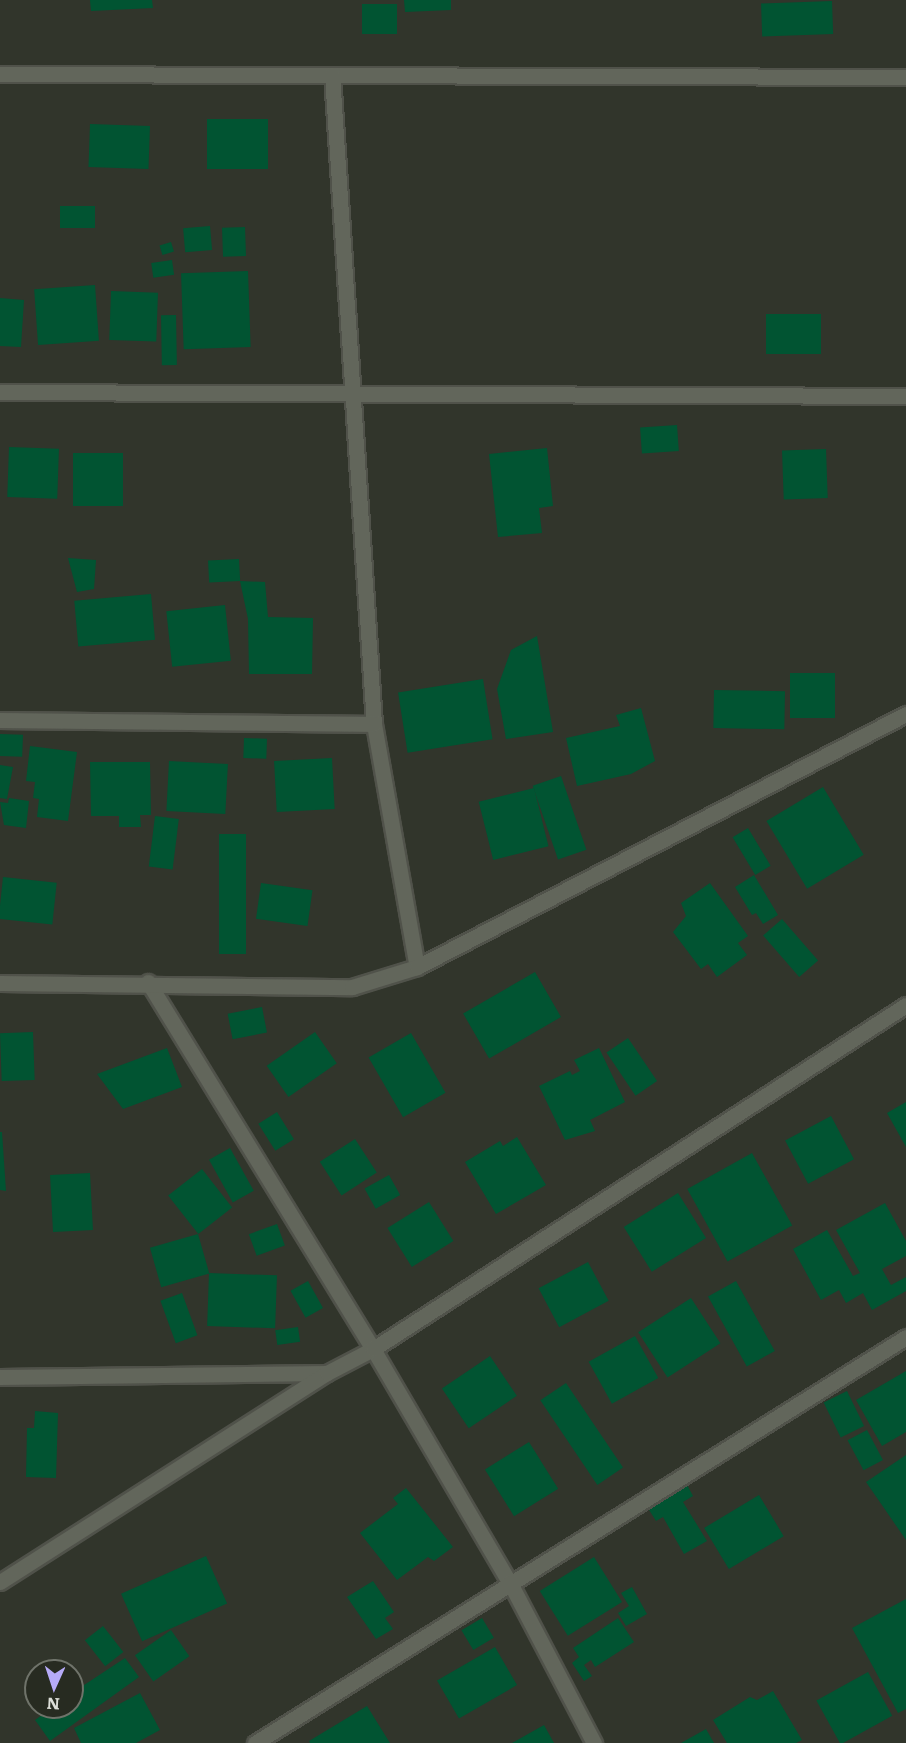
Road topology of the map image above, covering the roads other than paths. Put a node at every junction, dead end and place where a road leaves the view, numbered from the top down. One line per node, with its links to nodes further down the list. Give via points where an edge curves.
1 (0, 75): 2 (street)
2 (332, 75): 3 (street); 5 (street)
3 (906, 77)
4 (0, 392): 5 (street)
5 (353, 394): 6 (street); 9 (street)
6 (906, 396)
7 (906, 714): 10 (street)
8 (0, 720): 9 (street)
9 (374, 724): 10 (street)
10 (417, 967): 11 (street, via 352,987)
11 (148, 982): 12 (street); 15 (street)
12 (0, 983)
13 (906, 1005): 15 (street)
14 (906, 1336): 19 (street)
15 (373, 1349): 16 (street); 19 (street)
16 (327, 1373): 17 (street); 18 (street)
17 (0, 1377)
18 (0, 1582)
19 (510, 1582): 20 (street); 21 (street)
20 (255, 1743)
21 (594, 1743)

